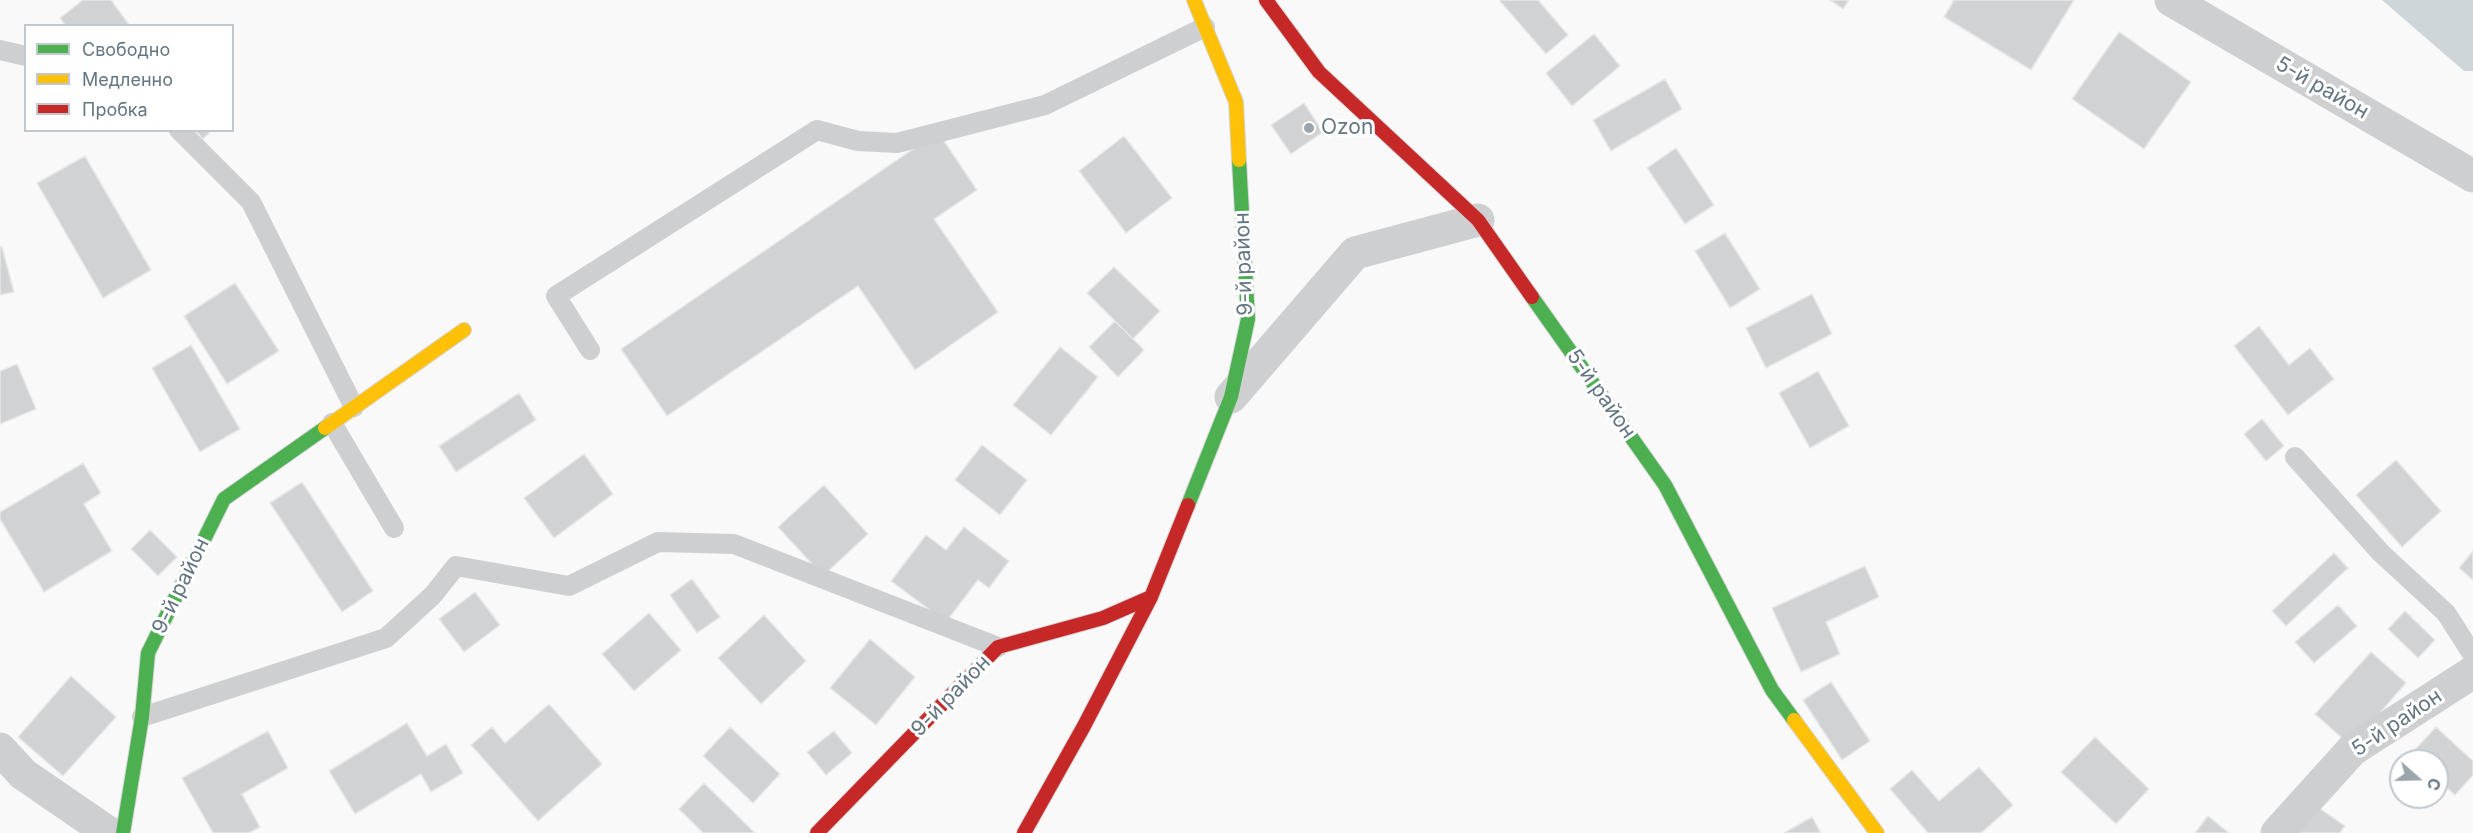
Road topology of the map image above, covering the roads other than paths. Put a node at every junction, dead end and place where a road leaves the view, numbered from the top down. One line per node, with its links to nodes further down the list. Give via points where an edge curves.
1 (1194, 0): 4 (street)
2 (1266, 0): 9 (street, 5-й район, via 1319,72)
3 (2171, 0): 8 (street, 5-й район)
4 (1205, 27): 11 (lane, via 1045,105 897,143 858,141 817,130 556,296); 12 (street, 9-й район, via 1236,102 1248,319)
5 (0, 50): 6 (lane)
6 (24, 56)
7 (181, 132): 13 (lane, via 251,202)
8 (2473, 176)
9 (1478, 220): 12 (street, via 1355,253); 27 (street, 5-й район, via 1665,485 1772,690)
10 (464, 330): 13 (street, 9-й район)
11 (590, 350)
12 (1231, 397): 17 (street, 9-й район)
13 (354, 407): 14 (street, 9-й район)
14 (332, 423): 16 (lane); 21 (street, 9-й район, via 224,499 148,652)
15 (2295, 457): 19 (lane, via 2381,553 2446,613)
16 (394, 528)
17 (1151, 597): 18 (street, 9-й район, via 1103,618); 26 (street, 9-й район)
18 (999, 647): 21 (lane, via 734,544 658,542 569,586 456,566 433,595 386,638); 25 (street, 9-й район)
19 (2473, 655)
20 (2473, 672): 28 (street, 5-й район, via 2352,750)
21 (142, 717): 24 (street, 9-й район)
22 (0, 749): 23 (street, via 23,774)
23 (109, 833)
24 (123, 833)
25 (817, 833)
26 (1024, 833)
27 (1877, 833)
28 (2277, 833)

